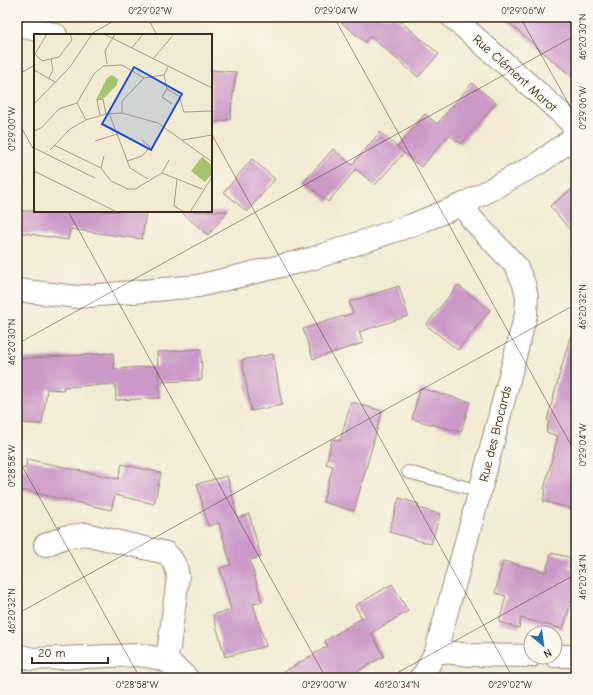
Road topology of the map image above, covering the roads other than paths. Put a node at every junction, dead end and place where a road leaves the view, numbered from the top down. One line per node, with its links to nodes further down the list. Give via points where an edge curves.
1 (22, 17): 3 (street, via 21,26)
2 (452, 17): 4 (street, Rue Clément Marot, via 542,96)
3 (52, 34)
4 (576, 130)
5 (576, 136): 6 (street, via 539,163)
6 (464, 204): 7 (street, via 412,225 314,258 198,286 77,297); 9 (street, Rue des Brocards, via 471,218 516,266 527,297 526,314)
7 (17, 290)
8 (408, 472): 9 (lane)
9 (480, 491): 11 (street, Rue des Brocards)
10 (45, 545): 16 (street, via 85,534 166,553 177,568 178,577)
11 (436, 651): 13 (street, via 471,655); 18 (street, Rue des Brocards)
12 (17, 655): 16 (street, via 32,659 139,655)
13 (523, 656)
14 (563, 656): 15 (street)
15 (576, 656)
16 (165, 660): 17 (street)
17 (187, 678)
18 (420, 678)

